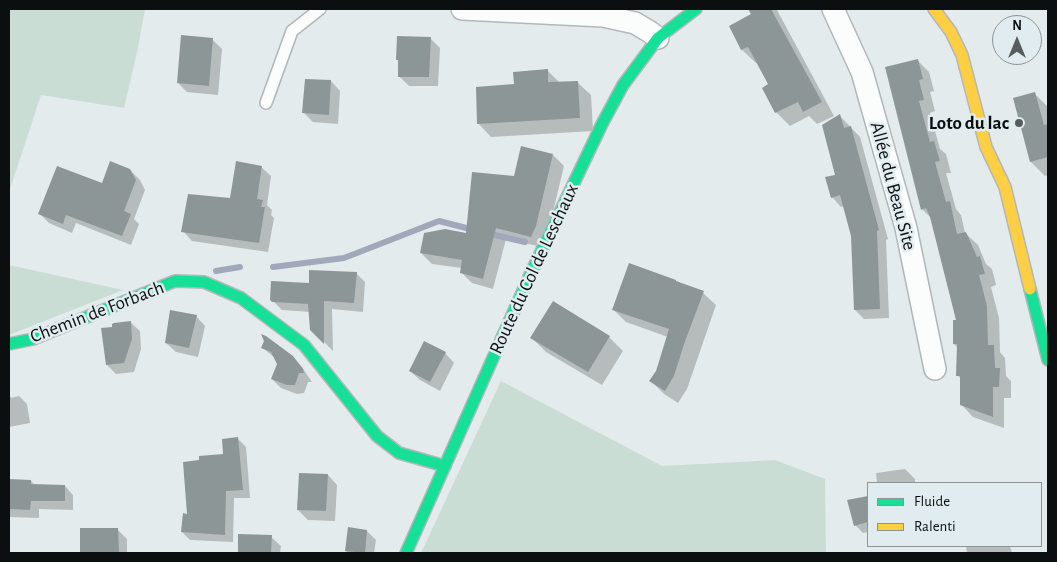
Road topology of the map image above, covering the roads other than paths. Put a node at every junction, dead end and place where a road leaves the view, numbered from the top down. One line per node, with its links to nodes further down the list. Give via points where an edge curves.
1 (320, 9): 7 (lane, via 292,31)
2 (462, 9): 6 (street, via 603,16 635,24)
3 (696, 9): 6 (main road, Route du Col de Leschaux)
4 (833, 9): 12 (street, Allée du Beau Site, via 862,72 906,228)
5 (934, 9): 9 (main road, via 959,47 986,147)
6 (658, 38): 13 (main road, Route du Col de Leschaux, via 622,85 602,124)
7 (266, 103)
8 (1004, 155): 9 (main road)
9 (1005, 187): 11 (main road)
10 (9, 344): 13 (main road, Chemin de Forbach, via 33,339 175,281 204,282 241,298 304,345 377,436 399,453)
11 (1047, 350)
12 (935, 369)
13 (445, 466): 14 (main road, Route du Col de Leschaux)
14 (406, 553)

